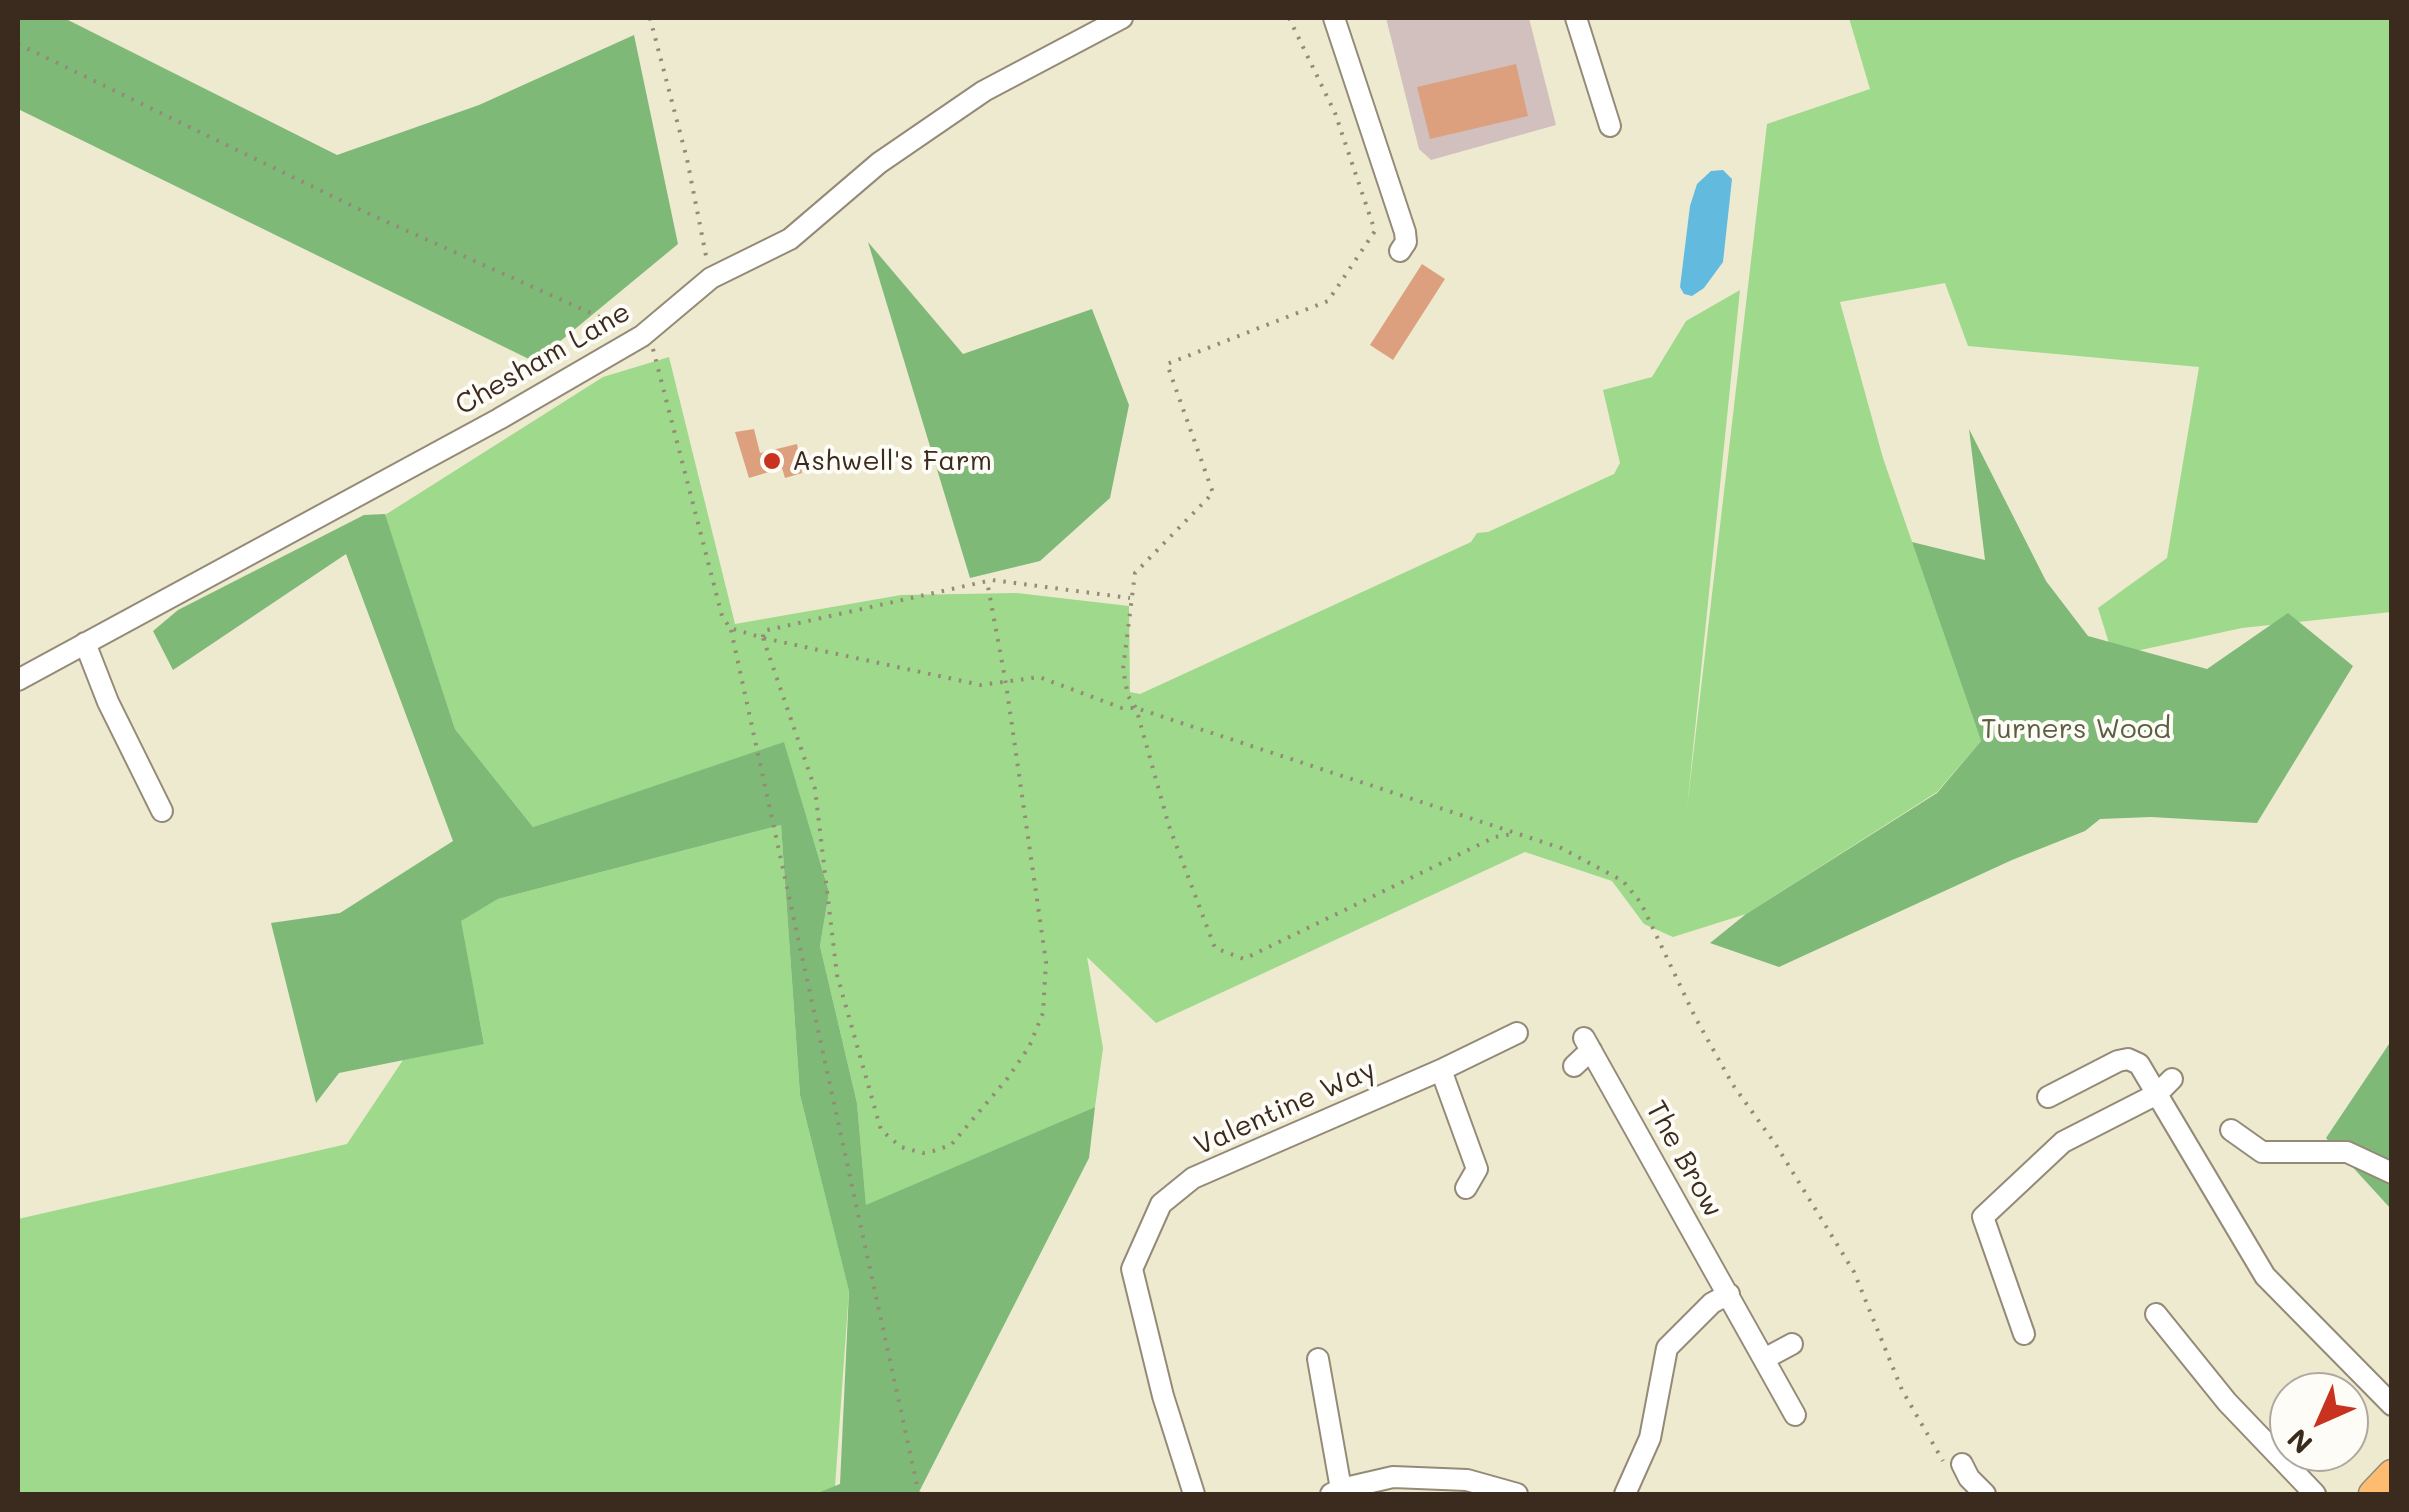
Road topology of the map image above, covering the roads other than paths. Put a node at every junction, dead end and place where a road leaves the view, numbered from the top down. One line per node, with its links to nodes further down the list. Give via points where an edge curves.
1 (1122, 18): 6 (street, Chesham Lane, via 984,91 879,163 790,239 710,278 646,333)
2 (1334, 18): 5 (street, via 1405,232)
3 (1576, 18): 4 (street)
4 (1610, 126)
5 (1400, 251)
6 (85, 643): 7 (street, Chesham Lane); 8 (street)
7 (18, 680)
8 (162, 811)
9 (1517, 1033): 11 (street, Valentine Way)
10 (1574, 1066): 17 (street, The Brow, via 1588,1044)
11 (1442, 1070): 16 (street, via 1477,1169); 28 (street, Valentine Way, via 1192,1178 1161,1204 1132,1269)
12 (2164, 1087): 13 (street, via 2128,1058); 19 (street, via 2063,1142 1983,1216); 23 (street, via 2265,1276)
13 (2048, 1097)
14 (2231, 1130): 15 (street, via 2262,1152 2348,1152)
15 (2392, 1172)
16 (1466, 1188)
17 (1729, 1294): 22 (street, The Brow); 30 (street, via 1667,1348 1650,1438)
18 (2156, 1314): 32 (street, via 2227,1402)
19 (2024, 1334)
20 (1792, 1344): 22 (street)
21 (1318, 1359): 27 (street)
22 (1764, 1360): 24 (street, The Brow)
23 (2392, 1405)
24 (1795, 1415)
25 (1955, 1466): 31 (street)
26 (2392, 1474): 33 (highway)
27 (1336, 1492): 29 (street, via 1412,1478 1467,1480)
28 (1194, 1494)
29 (1517, 1494)
30 (1626, 1494)
31 (1985, 1494)
32 (2315, 1494)
33 (2373, 1494)

